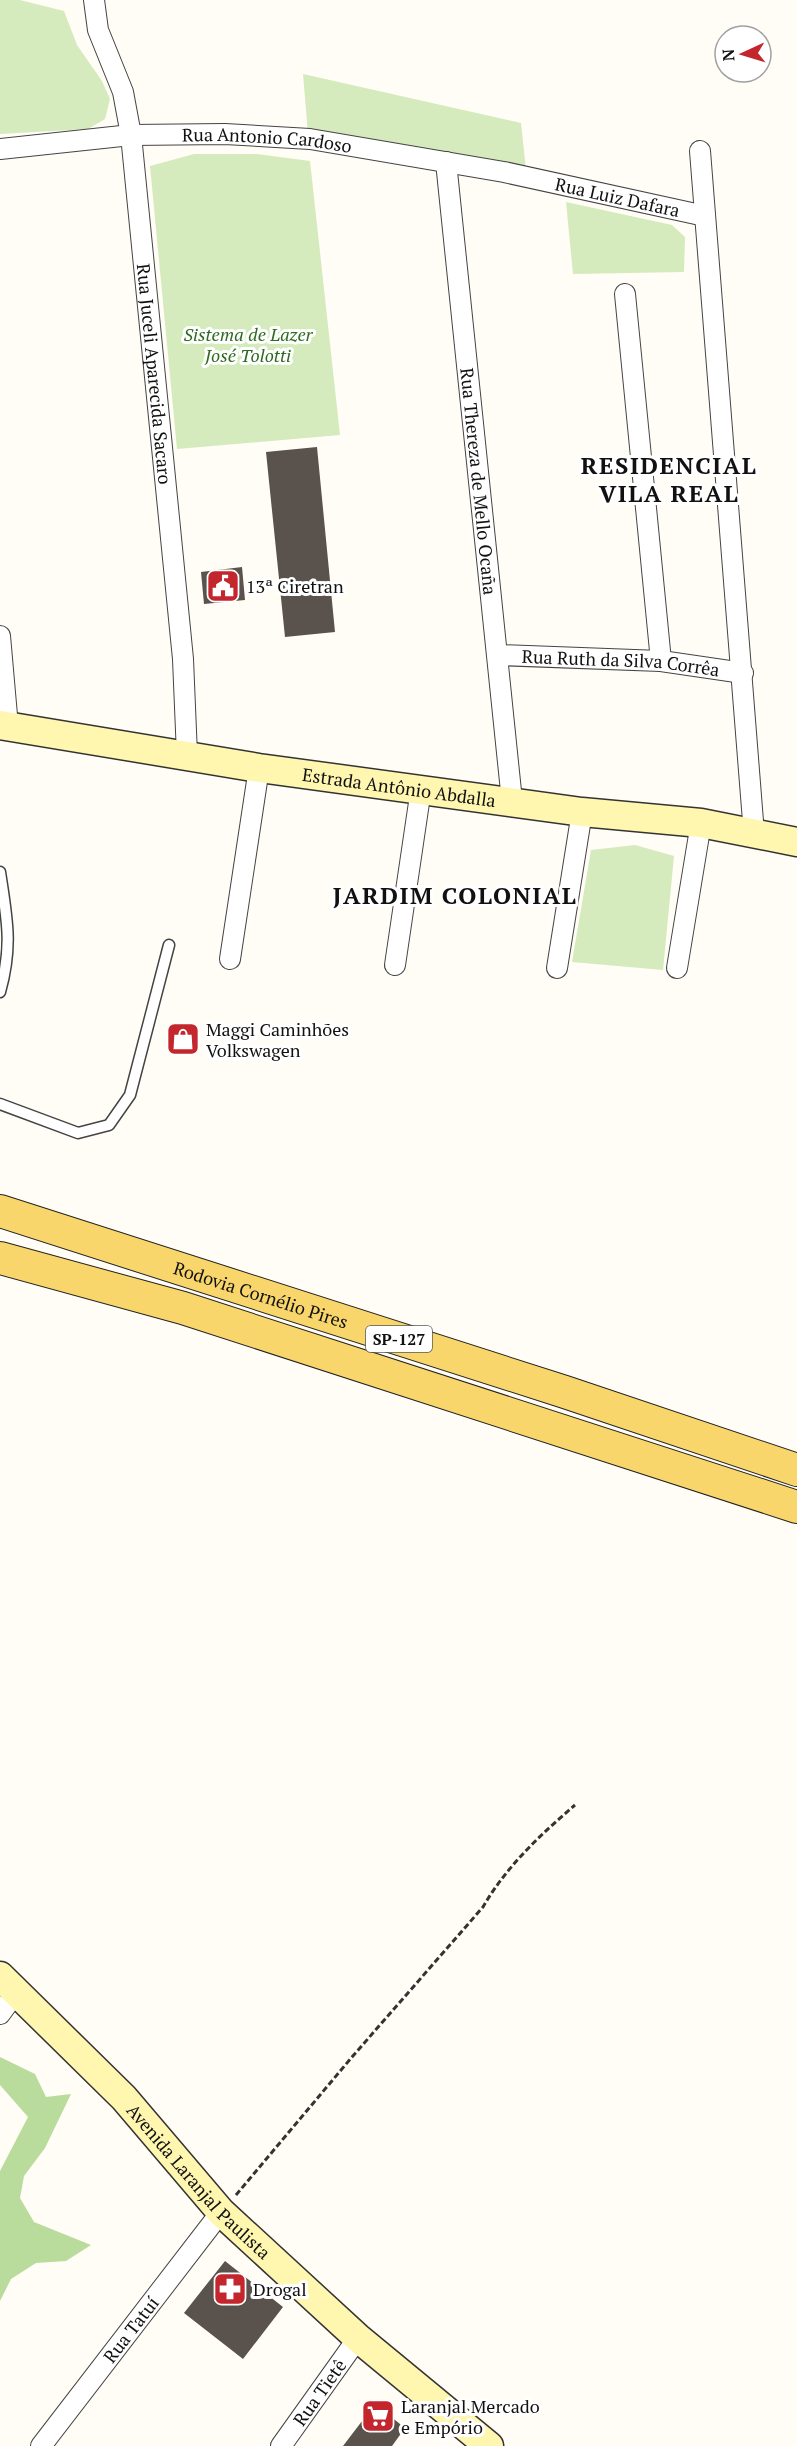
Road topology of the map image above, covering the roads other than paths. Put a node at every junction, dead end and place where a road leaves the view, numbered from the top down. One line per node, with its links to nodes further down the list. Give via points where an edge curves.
1 (94, 0): 2 (street, Rua Juceli Aparecida Sacaro, via 98,30 123,92)
2 (131, 135): 3 (street, Rua Antonio Cardoso); 5 (street, Rua Antonio Cardoso, via 225,134 310,139); 14 (street, Rua Juceli Aparecida Sacaro, via 183,659)
3 (0, 148)
4 (700, 151): 7 (street)
5 (446, 162): 6 (street, Rua Antonio Cardoso); 10 (street, Rua Thereza de Mello Ocaña)
6 (531, 178): 7 (street, Rua Luiz Dafara)
7 (705, 216): 12 (street)
8 (625, 294): 11 (street)
9 (0, 636): 13 (street)
10 (498, 655): 11 (street, Rua Ruth da Silva Corrêa); 17 (street, Rua Thereza de Mello Ocaña)
11 (661, 661): 12 (street, Rua Ruth da Silva Corrêa)
12 (743, 673): 20 (street)
13 (4, 726): 14 (street, Estrada Antônio Abdalla)
14 (187, 755): 15 (street, Estrada Antônio Abdalla)
15 (259, 768): 16 (street, Estrada Antônio Abdalla); 24 (street)
16 (421, 789): 17 (street, Estrada Antônio Abdalla); 25 (street)
17 (512, 801): 18 (street, Estrada Antônio Abdalla)
18 (582, 812): 19 (street, Estrada Antônio Abdalla); 26 (street)
19 (701, 823): 20 (street, Estrada Antônio Abdalla); 27 (street)
20 (754, 834): 21 (street, Estrada Antônio Abdalla)
21 (797, 843)
22 (0, 872): 28 (lane, via 9,931)
23 (169, 945): 29 (lane, via 130,1095 109,1125 78,1133)
24 (230, 958)
25 (395, 965)
26 (557, 968)
27 (677, 968)
28 (0, 992)
29 (0, 1104)
30 (0, 1211): 32 (main road, Rodovia Cornélio Pires / SP-127)
31 (0, 1258): 33 (main road, Rodovia Cornélio Pires / SP-127, via 183,1308)
32 (797, 1470)
33 (797, 1507)
34 (5, 1994): 35 (street, Avenida Laranjal Paulista, via 124,2098)
35 (221, 2212): 36 (street, Avenida Laranjal Paulista); 37 (street, Rua Tatuí)
36 (358, 2338): 38 (street, Rua Tietê); 39 (street, Avenida Laranjal Paulista)
37 (41, 2446)
38 (281, 2446)
39 (489, 2446)

